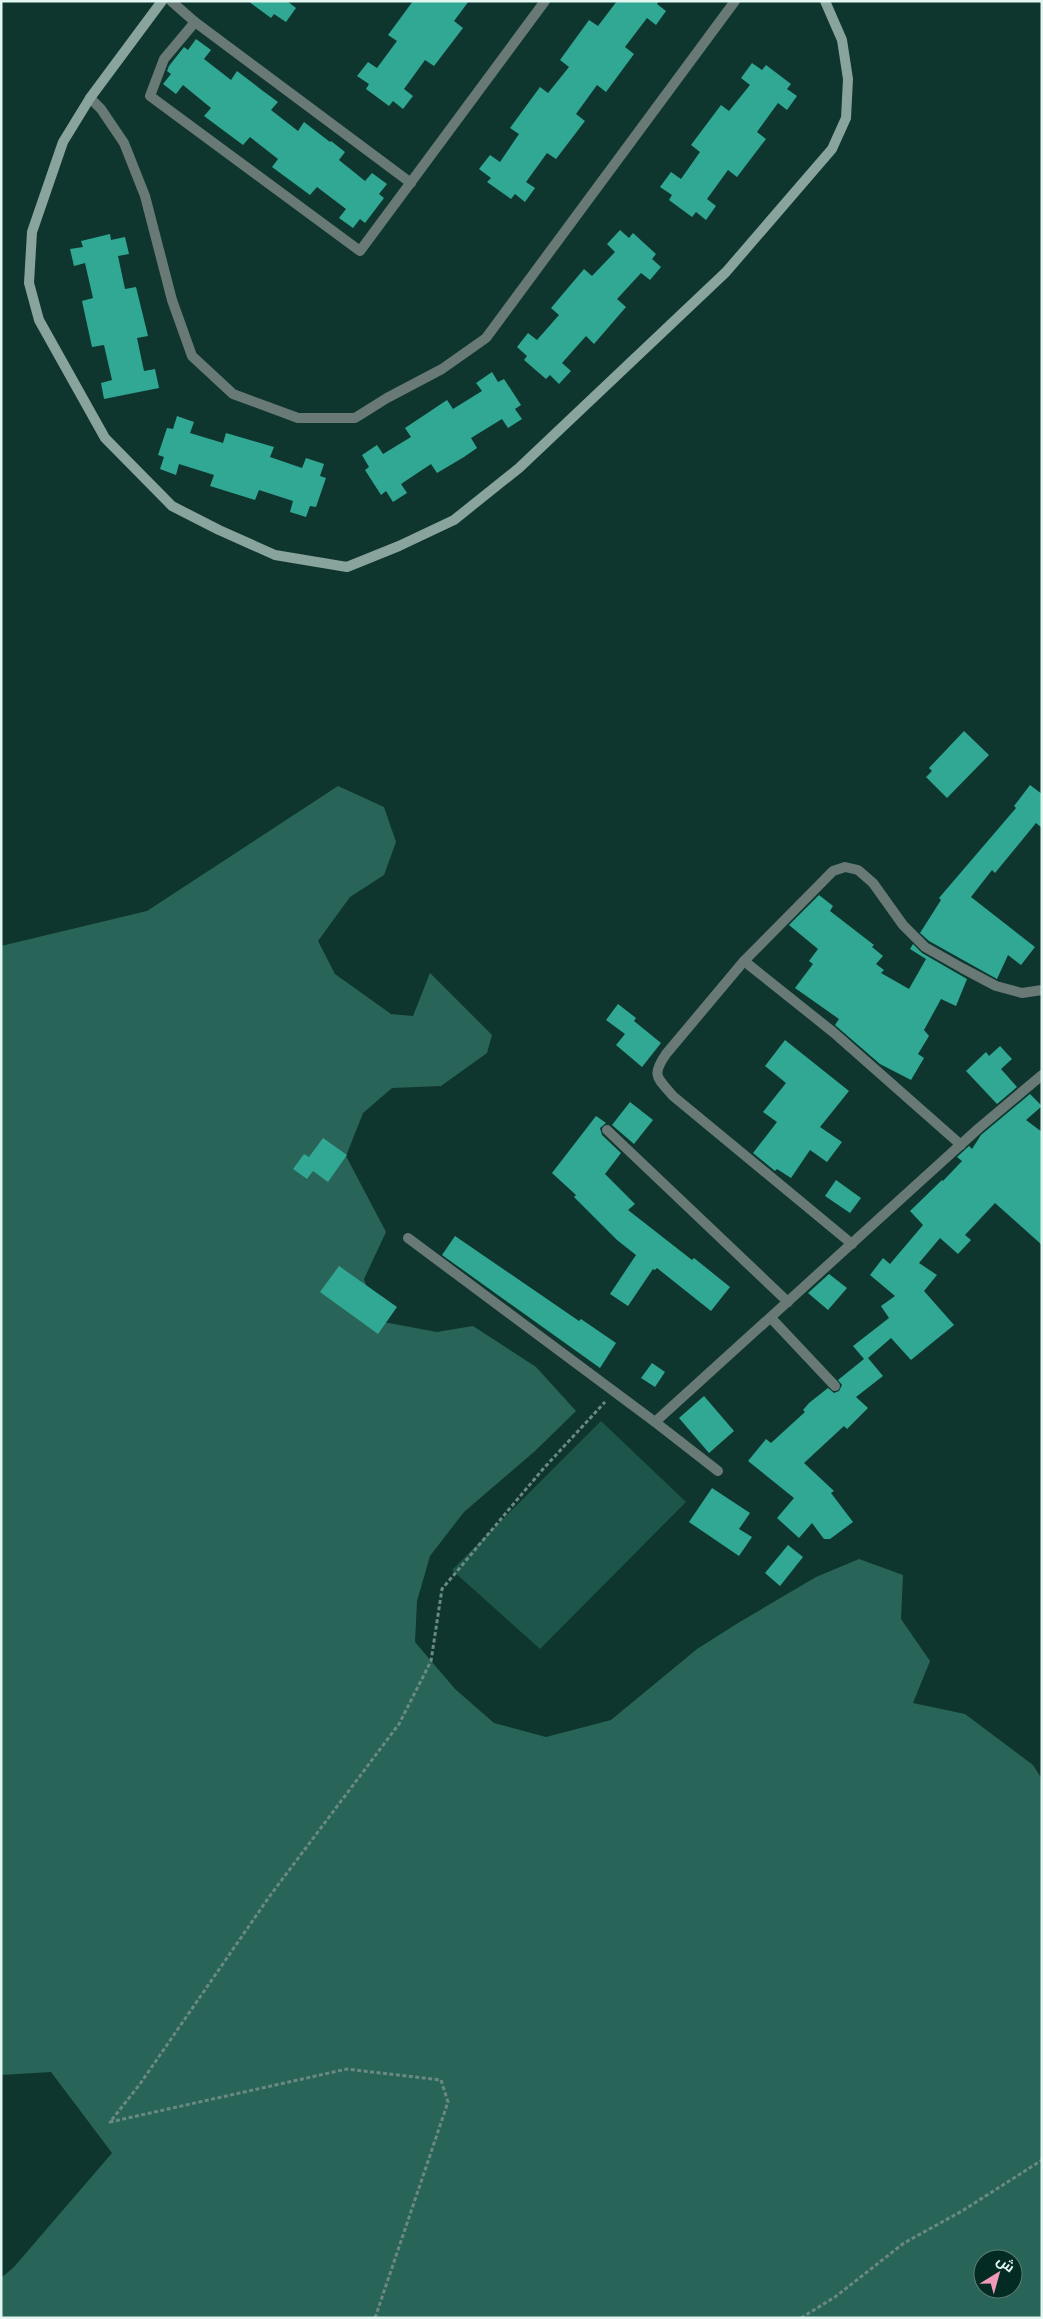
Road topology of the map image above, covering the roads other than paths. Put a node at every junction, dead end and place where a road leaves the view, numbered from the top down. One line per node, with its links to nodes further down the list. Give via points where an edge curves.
1 (162, 1): 7 (street)
2 (171, 1): 6 (street)
3 (545, 1): 8 (street)
4 (735, 1): 7 (street, via 486,338 442,369 355,418 298,418 233,394 192,356 172,300 145,196 124,143)
5 (825, 1): 7 (street, via 842,40 848,79 846,118 832,149 726,272 519,468 454,520 347,567 275,555 172,506 105,438 39,320 29,283 32,232 63,142)
6 (195, 22): 8 (street); 8 (street, via 164,59 150,96 360,251)
7 (90, 98)
8 (411, 183)
9 (744, 961): 10 (street, via 833,871 845,867 858,870 873,883 925,947 996,986 1022,993); 13 (street, via 833,1032); 15 (street, via 666,1054 657,1068 658,1079 674,1096)
10 (1042, 990)
11 (1042, 1075): 13 (street)
12 (607, 1130): 16 (street)
13 (961, 1145): 15 (street)
14 (408, 1238): 19 (street)
15 (852, 1244): 16 (street)
16 (788, 1302): 17 (street)
17 (771, 1318): 18 (street); 19 (street)
18 (835, 1386)
19 (655, 1422): 20 (street)
20 (718, 1471)

